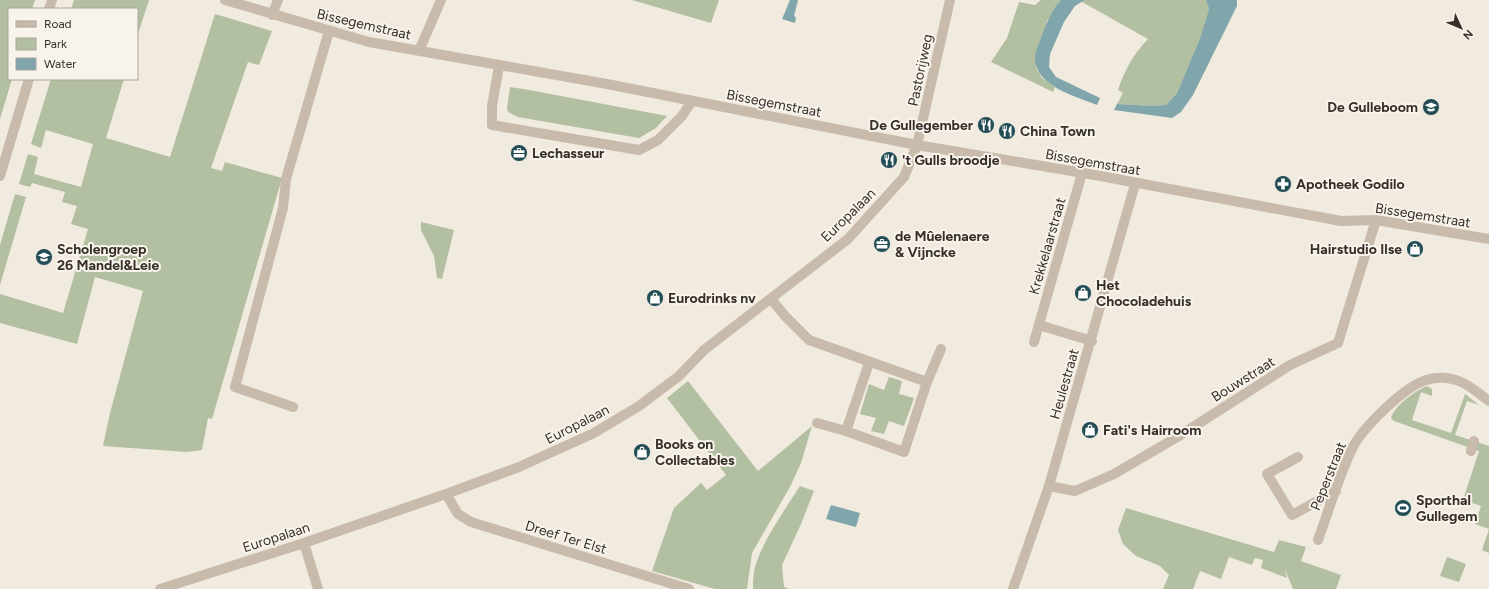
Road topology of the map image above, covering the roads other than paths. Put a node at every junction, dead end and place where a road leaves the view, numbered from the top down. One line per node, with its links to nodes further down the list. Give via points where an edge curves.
1 (225, 0): 5 (street, Bissegemstraat)
2 (278, 0): 5 (street)
3 (441, 0): 7 (street)
4 (950, 0): 11 (street, Pastorijweg)
5 (272, 15): 6 (street, Bissegemstraat)
6 (329, 31): 7 (street, Bissegemstraat, via 369,42); 25 (street, via 286,179 283,208 234,387)
7 (419, 51): 8 (street, Bissegemstraat)
8 (500, 66): 10 (street, Bissegemstraat); 10 (street, via 492,106 492,125 639,150 658,140 682,116)
9 (29, 80): 13 (street)
10 (692, 101): 11 (street, Bissegemstraat)
11 (918, 145): 12 (street, Bissegemstraat); 17 (street, Europalaan, via 904,177 848,239)
12 (1082, 173): 14 (street, Bissegemstraat); 18 (street, Krekkelaarstraat)
13 (0, 176)
14 (1135, 184): 15 (street, Bissegemstraat, via 1341,221); 19 (street, Heulestraat)
15 (1376, 220): 16 (street, Bissegemstraat); 31 (street, Bouwstraat, via 1338,344 1290,365 1114,474 1075,491)
16 (1489, 239)
17 (771, 299): 22 (street, via 809,340); 33 (street, Europalaan, via 704,350 679,376 639,406 594,433 519,467)
18 (1039, 325): 19 (street); 20 (street, Krekkelaarstraat)
19 (1092, 341): 31 (street, Heulestraat)
20 (1034, 342)
21 (941, 349): 23 (street)
22 (869, 362): 23 (street); 27 (street)
23 (927, 382): 27 (street, via 904,452)
24 (1489, 401): 32 (street, Peperstraat, via 1457,380 1442,377 1426,380 1410,388 1375,419 1352,448)
25 (293, 407)
26 (817, 423): 27 (street)
27 (846, 431)
28 (1474, 442): 29 (street)
29 (1471, 452)
30 (1298, 457): 32 (street, via 1267,474 1292,515)
31 (1049, 486): 39 (street, Heulestraat)
32 (1336, 491): 34 (street, Peperstraat)
33 (446, 494): 35 (street, Europalaan); 38 (street, Dreef Ter Elst, via 458,514 471,522)
34 (1318, 540)
35 (304, 542): 36 (street, Europalaan); 37 (street)
36 (160, 589)
37 (318, 589)
38 (689, 589)
39 (1013, 589)

